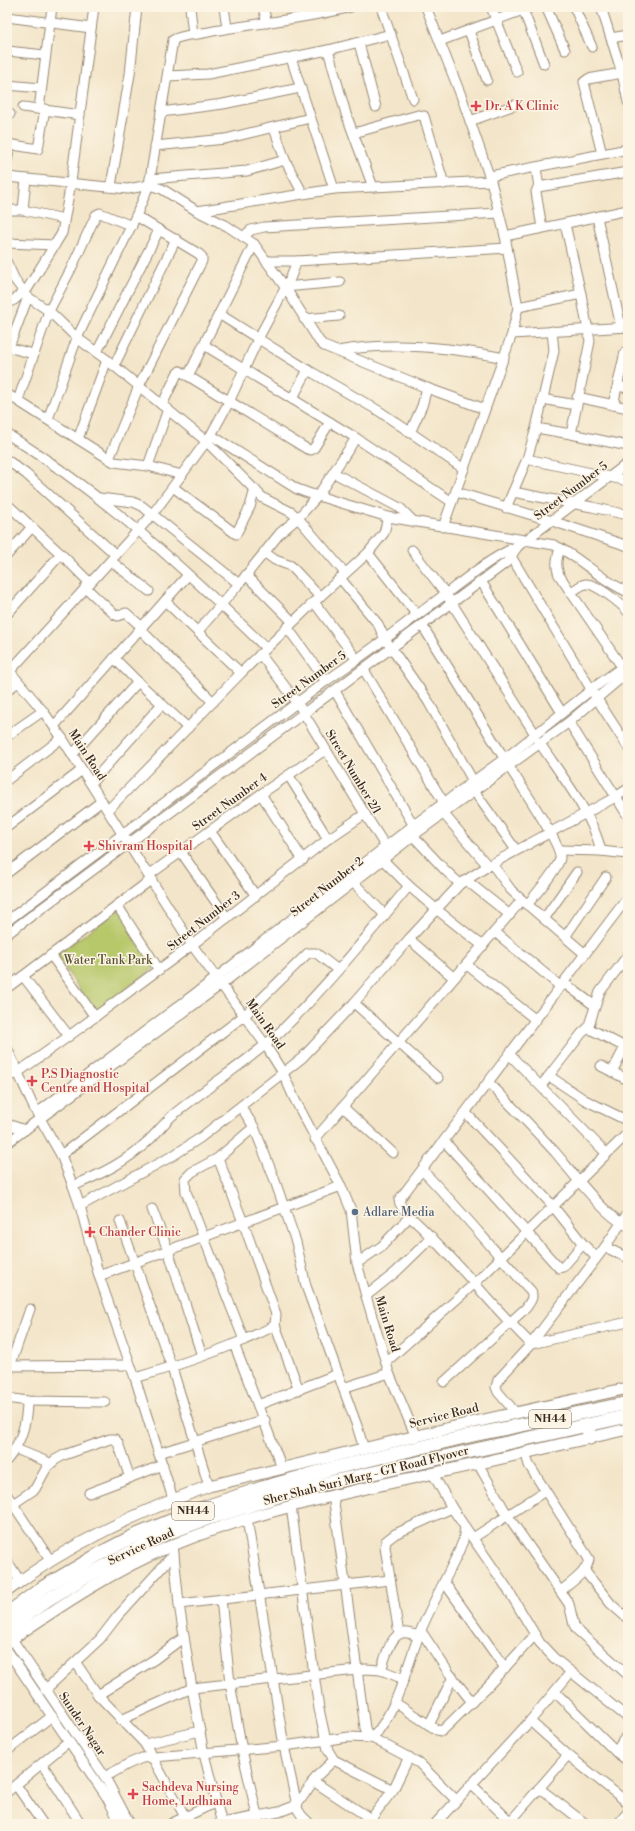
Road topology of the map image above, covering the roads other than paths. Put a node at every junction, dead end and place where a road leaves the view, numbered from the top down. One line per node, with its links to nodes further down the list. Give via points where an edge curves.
1 (52, 7): 20 (street)
2 (94, 7): 22 (street)
3 (138, 7): 71 (street, via 130,74)
4 (190, 7): 26 (street)
5 (224, 7): 23 (street)
6 (263, 7): 21 (street)
7 (303, 7): 17 (street)
8 (351, 7): 16 (street)
9 (381, 7): 25 (street)
10 (426, 7): 29 (street)
11 (491, 7): 19 (street)
12 (546, 7): 33 (street)
13 (574, 7): 31 (street)
14 (601, 7): 28 (street)
15 (526, 8): 19 (street); 37 (street)
16 (339, 9): 17 (street)
17 (305, 16): 21 (street)
18 (7, 17): 20 (street)
19 (496, 21): 24 (street); 38 (street)
20 (50, 22): 22 (street); 35 (street)
21 (266, 23): 23 (street)
22 (91, 28): 52 (street)
23 (227, 28): 26 (street)
24 (469, 31): 29 (street); 41 (street)
25 (392, 34): 30 (street); 45 (street)
26 (193, 35): 40 (street, via 173,40)
27 (628, 35): 28 (street)
28 (611, 38): 39 (street)
29 (440, 41): 54 (street)
30 (359, 43): 32 (street); 49 (street)
31 (592, 47)
32 (328, 50): 36 (street); 56 (street, via 338,90)
33 (565, 50)
34 (7, 51): 35 (street)
35 (45, 55): 43 (street)
36 (291, 58): 40 (street, via 198,75); 44 (street)
37 (544, 64)
38 (517, 72)
39 (625, 73): 46 (street); 60 (street, via 588,79 584,82)
40 (168, 76): 51 (street)
41 (487, 80)
42 (7, 85): 43 (street)
43 (40, 88): 50 (street)
44 (300, 88): 51 (street, via 223,104); 53 (street)
45 (413, 99)
46 (628, 102)
47 (515, 105): 54 (street)
48 (22, 107): 50 (street)
49 (376, 107)
50 (42, 109): 52 (street); 57 (street, via 38,149)
51 (161, 112): 58 (street)
52 (80, 115): 68 (street)
53 (310, 118): 55 (street); 74 (street)
54 (470, 121): 67 (street)
55 (274, 128): 58 (street, via 217,140); 61 (street)
56 (354, 133): 70 (street, via 418,115 424,116); 72 (street)
57 (8, 144): 62 (street)
58 (156, 146): 69 (street)
59 (628, 149): 60 (street)
60 (602, 154): 63 (street)
61 (285, 160): 69 (street, via 247,171); 75 (street)
62 (7, 161)
63 (536, 168): 67 (street); 73 (street)
64 (628, 172): 73 (street)
65 (7, 177): 66 (street)
66 (26, 179): 68 (street); 77 (street)
67 (490, 179): 70 (street); 80 (street)
68 (71, 182): 71 (street); 83 (street)
69 (149, 182): 71 (street, via 135,189); 79 (street); 81 (street)
70 (444, 184): 72 (street)
71 (111, 186)
72 (373, 187): 74 (street)
73 (539, 187): 86 (street, via 536,192)
74 (334, 188): 75 (street)
75 (302, 192): 79 (street)
76 (7, 210): 77 (street)
77 (23, 210): 83 (street)
78 (628, 210): 82 (street)
79 (197, 211): 88 (street)
80 (499, 213): 88 (street, via 264,227 251,230); 89 (street)
81 (136, 216): 85 (street); 87 (street)
82 (597, 217): 84 (street); 108 (street)
83 (64, 219): 93 (street, via 62,234)
84 (565, 224): 86 (street); 100 (street)
85 (132, 226): 104 (street, via 97,214); 112 (street)
86 (542, 228): 89 (street)
87 (159, 230): 90 (street); 117 (street)
88 (242, 236): 92 (street)
89 (505, 236): 94 (street)
90 (176, 239): 121 (street); 125 (street, via 200,255 202,261)
91 (7, 243): 93 (street)
92 (254, 244): 95 (street); 105 (street)
93 (55, 245): 101 (street)
94 (508, 248): 96 (street); 103 (street)
95 (266, 261): 96 (street); 99 (street)
96 (297, 261): 99 (street)
97 (7, 263): 101 (street)
98 (340, 282): 99 (street)
99 (285, 287): 107 (street); 113 (street)
100 (581, 294): 103 (street); 109 (street)
101 (26, 295): 102 (street); 104 (street); 115 (street)
102 (7, 303)
103 (518, 307): 111 (street)
104 (49, 311): 112 (street); 119 (street)
105 (219, 314): 113 (street); 114 (street)
106 (339, 316): 107 (street)
107 (304, 319): 116 (street, via 324,346)
108 (625, 327): 109 (street)
109 (588, 330): 110 (street); 133 (street, via 590,342)
110 (552, 331): 111 (street); 131 (street, via 554,351)
111 (512, 334): 120 (street)
112 (77, 338): 117 (street); 139 (street)
113 (258, 339): 122 (street); 123 (street)
114 (204, 345): 122 (street); 124 (street)
115 (8, 347): 119 (street)
116 (338, 351): 120 (street, via 365,346 445,347); 127 (street)
117 (97, 352): 121 (street)
118 (625, 352): 126 (street)
119 (33, 354): 132 (street)
120 (504, 358): 138 (street)
121 (111, 363): 125 (street); 147 (street)
122 (244, 370): 130 (street); 134 (street)
123 (308, 370): 130 (street); 142 (street, via 379,411)
124 (188, 376): 134 (street); 136 (street, via 178,372)
125 (139, 386): 136 (street); 149 (street)
126 (618, 386): 128 (street); 135 (street)
127 (427, 388): 138 (street); 142 (street)
128 (628, 388)
129 (7, 394): 132 (street)
130 (292, 399): 140 (street)
131 (542, 399): 133 (street); 141 (street)
132 (18, 400): 139 (street)
133 (577, 401): 135 (street); 144 (street)
134 (229, 402): 140 (street, via 307,449 314,448); 145 (street)
135 (613, 405): 137 (street)
136 (165, 407): 145 (street); 153 (street)
137 (628, 408)
138 (485, 409): 154 (street)
139 (48, 419): 147 (street)
140 (330, 422): 146 (street)
141 (536, 428): 144 (street); 150 (street)
142 (410, 433): 154 (street)
143 (7, 434): 164 (street, Street Number 2/1)
144 (571, 434): 148 (street)
145 (209, 438): 156 (street); 160 (street); 163 (street, via 297,489)
146 (356, 438): 155 (street); 165 (street)
147 (78, 439): 149 (street)
148 (628, 446)
149 (109, 459): 153 (street, via 119,464)
150 (527, 459): 157 (street); 162 (street)
151 (7, 460): 187 (street, via 26,474)
152 (628, 463): 157 (street, Street Number 5)
153 (148, 466): 156 (street)
154 (464, 469): 161 (street)
155 (334, 473): 163 (street); 174 (street, via 400,508)
156 (182, 475): 159 (street)
157 (609, 477): 158 (street); 166 (street, Street Number 5)
158 (628, 481)
159 (173, 487): 160 (street, via 236,534 250,507); 169 (street)
160 (255, 489): 172 (street, via 263,498)
161 (456, 492): 165 (street); 168 (street)
162 (513, 492): 166 (street); 168 (street)
163 (317, 497): 171 (street); 172 (street)
164 (98, 498): 169 (street, via 137,503); 177 (street, Street Number 2/1)
165 (452, 502): 176 (street)
166 (575, 503): 170 (street); 173 (street, Street Number 5)
167 (7, 504): 175 (street)
168 (506, 508): 173 (street)
169 (152, 515): 177 (street); 193 (street)
170 (628, 515)
171 (388, 517): 174 (street); 183 (street, via 384,533)
172 (298, 518): 182 (street, via 280,533); 190 (street)
173 (552, 521): 178 (street, Street Number 5); 179 (street)
174 (414, 522): 176 (street)
175 (32, 527): 184 (street); 186 (street)
176 (443, 527): 178 (street)
177 (138, 531): 187 (street); 188 (street, Street Number 2/1)
178 (521, 543): 180 (street, via 548,544); 185 (street)
179 (628, 546)
180 (560, 548): 195 (street, via 556,559 557,569); 196 (street)
181 (412, 550): 197 (street)
182 (264, 552): 189 (street); 198 (street, via 290,566)
183 (368, 553): 190 (street); 204 (street)
184 (61, 554): 192 (street); 203 (street)
185 (509, 554): 191 (street); 197 (street, Street Number 5); 222 (street)
186 (7, 555)
187 (113, 558): 192 (street); 194 (street)
188 (188, 575): 199 (street); 201 (street, Street Number 2/1)
189 (246, 575): 193 (street); 205 (street)
190 (343, 575): 198 (street); 209 (street, via 378,624)
191 (481, 581): 200 (street); 229 (street)
192 (87, 584): 207 (street, via 114,614 118,616 126,613); 214 (street)
193 (239, 584): 201 (street)
194 (149, 591)
195 (572, 592): 202 (street, via 584,584 593,585 620,603); 216 (street)
196 (628, 592)
197 (446, 594): 200 (street); 204 (street, Street Number 5)
198 (317, 599): 205 (street); 213 (street)
199 (165, 601): 207 (street); 208 (street)
200 (451, 604): 206 (street); 236 (street)
201 (221, 605): 208 (street); 211 (street, Street Number 2/1)
202 (628, 612)
203 (7, 614)
204 (417, 615): 209 (street, Street Number 5)
205 (290, 624): 211 (street); 218 (street)
206 (422, 625): 210 (street); 240 (street)
207 (141, 628): 212 (street); 225 (street)
208 (198, 631): 217 (street)
209 (385, 639): 210 (street); 213 (street, Street Number 5)
210 (392, 648): 215 (street); 244 (street, via 428,701)
211 (263, 651): 217 (street); 226 (street, Street Number 2/1)
212 (114, 658): 220 (street); 232 (street)
213 (357, 660): 218 (street, Street Number 5)
214 (8, 670): 219 (street, Main Road)
215 (364, 670): 223 (street); 251 (street)
216 (626, 671): 222 (street); 224 (street, Street Number 2)
217 (241, 673): 225 (street)
218 (326, 681): 226 (street, Street Number 5)
219 (18, 682): 221 (street); 228 (street, Main Road)
220 (138, 682): 227 (street); 239 (street)
221 (7, 690)
222 (591, 690): 224 (street); 229 (street)
223 (335, 691): 230 (street); 257 (street)
224 (597, 699): 231 (street, Street Number 2); 237 (street)
225 (213, 702): 233 (street)
226 (298, 702): 230 (street, Street Number 2/1); 261 (street, Street Number 5)
227 (162, 704): 233 (street); 245 (street)
228 (43, 711): 232 (street, Main Road); 234 (street)
229 (562, 713): 236 (street)
230 (304, 714): 238 (street, Street Number 2/1); 264 (street)
231 (569, 722): 236 (street, Street Number 2); 249 (street)
232 (54, 726): 235 (street, Main Road)
233 (188, 728): 252 (street)
234 (7, 736)
235 (62, 738): 239 (street, Main Road); 243 (street)
236 (537, 738): 240 (street, Street Number 2); 253 (street)
237 (628, 747)
238 (325, 750): 242 (street, Street Number 4); 255 (street, Street Number 2/1)
239 (72, 755): 241 (street, Main Road)
240 (506, 762): 244 (street); 247 (street, Street Number 2); 260 (street)
241 (82, 770): 245 (street, Main Road); 258 (street)
242 (289, 776): 248 (street, Street Number 4); 263 (street)
243 (7, 780)
244 (474, 781): 251 (street)
245 (91, 783): 250 (street, Main Road)
246 (628, 788): 249 (street)
247 (474, 791): 254 (street, Street Number 2); 266 (street)
248 (261, 794): 259 (street, Street Number 4); 272 (street)
249 (616, 797): 253 (street); 256 (street)
250 (102, 801): 252 (street, Main Road); 275 (street)
251 (444, 803): 257 (street)
252 (108, 810): 261 (street, Main Road)
253 (585, 812): 260 (street); 268 (street, via 597,834)
254 (443, 813): 262 (street, Street Number 2); 273 (street)
255 (364, 814): 263 (street, Street Number 3); 265 (street, Street Number 2/1)
256 (628, 816)
257 (414, 826): 265 (street)
258 (7, 827)
259 (210, 831): 269 (street, Street Number 4); 281 (street)
260 (550, 832): 266 (street); 267 (street)
261 (123, 834): 264 (street, Main Road); 290 (street, Street Number 5)
262 (413, 836): 265 (street, Street Number 2); 278 (street, via 444,870)
263 (328, 839): 272 (street, Street Number 3)
264 (129, 843): 276 (street, Main Road); 292 (street)
265 (388, 850): 271 (street, Street Number 2); 305 (street)
266 (516, 850): 273 (street)
267 (559, 850): 268 (street); 283 (street, via 558,864)
268 (602, 851): 270 (street)
269 (181, 852): 276 (street, Street Number 4); 288 (street)
270 (628, 854)
271 (382, 859): 279 (street, Street Number 2); 280 (street)
272 (303, 860): 281 (street, Street Number 3)
273 (490, 865): 278 (street); 283 (street)
274 (577, 872): 289 (street)
275 (7, 873)
276 (151, 877): 284 (street, Street Number 4); 295 (street, Main Road)
277 (606, 877): 293 (street)
278 (463, 882): 285 (street); 287 (street)
279 (354, 883): 286 (street); 305 (street, Street Number 2)
280 (409, 886): 285 (street); 286 (street)
281 (256, 896): 288 (street, Street Number 3)
282 (628, 896): 297 (street)
283 (524, 903): 287 (street); 289 (street)
284 (117, 905): 298 (street, Street Number 4); 301 (street)
285 (436, 909): 294 (street); 296 (street)
286 (385, 915): 302 (street)
287 (510, 915): 291 (street)
288 (227, 918): 295 (street, Street Number 3)
289 (544, 919): 293 (street)
290 (7, 922)
291 (495, 932): 296 (street); 306 (street)
292 (7, 934)
293 (565, 938): 297 (street)
294 (409, 939): 304 (street); 308 (street)
295 (192, 945): 301 (street, Street Number 3); 305 (street, Main Road)
296 (483, 946): 300 (street)
297 (585, 954): 306 (street)
298 (51, 955): 303 (street, Street Number 4); 311 (street)
299 (628, 955): 309 (street, via 600,992)
300 (467, 965): 304 (street); 312 (street)
301 (159, 970): 311 (street, Street Number 3)
302 (338, 970): 310 (street, via 316,953 308,953); 316 (street)
303 (23, 976): 307 (street, Street Number 4); 314 (street)
304 (454, 978): 315 (street)
305 (219, 981): 310 (street, Main Road); 333 (street, Street Number 2)
306 (562, 985): 309 (street); 312 (street)
307 (7, 988)
308 (354, 1003): 315 (street); 323 (street, via 302,1058)
309 (595, 1006): 313 (street)
310 (245, 1015): 316 (street, Main Road); 344 (street)
311 (95, 1018): 314 (street, Street Number 3)
312 (536, 1020): 319 (street)
313 (588, 1028): 317 (street); 324 (street)
314 (69, 1036): 322 (street, Street Number 3)
315 (399, 1041): 326 (street); 331 (street)
316 (266, 1044): 323 (street, Main Road); 348 (street, via 173,1115 129,1158)
317 (626, 1044): 321 (street)
318 (7, 1048): 322 (street)
319 (510, 1055): 328 (street); 329 (street)
320 (601, 1066): 321 (street)
321 (612, 1072): 327 (street)
322 (17, 1073): 325 (street, Street Number 3); 333 (street)
323 (283, 1073): 330 (street); 339 (street, Main Road)
324 (549, 1076): 329 (street); 334 (street, via 585,1100)
325 (7, 1077)
326 (438, 1078)
327 (628, 1080)
328 (489, 1083): 332 (street); 347 (street)
329 (541, 1086): 343 (street)
330 (241, 1107): 336 (street); 350 (street, via 174,1155)
331 (343, 1107): 339 (street); 342 (street)
332 (466, 1113): 340 (street); 351 (street)
333 (39, 1116): 337 (street, Street Number 2); 344 (street)
334 (628, 1121)
335 (7, 1124): 337 (street)
336 (254, 1127): 345 (street); 352 (street)
337 (25, 1130): 341 (street, Street Number 2)
338 (628, 1133): 343 (street)
339 (315, 1139): 349 (street, Main Road)
340 (444, 1141): 346 (street); 359 (street)
341 (7, 1143)
342 (393, 1153)
343 (606, 1153): 347 (street)
344 (61, 1155): 348 (street)
345 (218, 1158): 357 (street); 360 (street, via 192,1172 185,1179 186,1192)
346 (422, 1170): 355 (street, via 399,1200 402,1208); 366 (street)
347 (580, 1180): 351 (street); 358 (street, via 595,1199)
348 (73, 1186): 350 (street)
349 (341, 1186): 352 (street); 369 (street, Main Road, via 351,1210)
350 (80, 1206): 370 (street)
351 (553, 1206): 359 (street); 362 (street)
352 (284, 1208): 357 (street); 386 (street, via 296,1242 306,1286)
353 (152, 1209): 364 (street)
354 (628, 1213): 358 (street)
355 (410, 1216): 361 (street); 369 (street, via 382,1246)
356 (120, 1221): 368 (street)
357 (243, 1222): 360 (street); 376 (street, via 276,1314)
358 (624, 1225): 363 (street)
359 (526, 1233): 362 (street, via 561,1268); 366 (street)
360 (204, 1237): 364 (street); 377 (street)
361 (432, 1237): 371 (street); 372 (street, via 396,1272)
362 (583, 1244): 365 (street)
363 (605, 1247): 365 (street); 367 (street)
364 (168, 1250): 368 (street); 380 (street)
365 (596, 1257): 379 (street)
366 (499, 1258): 371 (street); 375 (street, via 533,1295 526,1308)
367 (628, 1258)
368 (135, 1263): 370 (street); 384 (street)
369 (357, 1263): 372 (street, Main Road)
370 (99, 1276): 383 (street)
371 (474, 1284): 375 (street); 382 (street)
372 (366, 1296): 382 (street, Main Road)
373 (30, 1309): 381 (street)
374 (628, 1322): 379 (street)
375 (509, 1323): 379 (street); 389 (street)
376 (275, 1325): 377 (street); 392 (street)
377 (244, 1340): 378 (street)
378 (234, 1344): 380 (street); 397 (street)
379 (531, 1344): 398 (street, via 496,1383 498,1392)
380 (202, 1356): 384 (street)
381 (10, 1361): 383 (street); 387 (street)
382 (386, 1362): 385 (street, Main Road)
383 (130, 1365): 388 (street)
384 (172, 1368): 388 (street); 405 (street)
385 (389, 1373): 391 (street); 403 (street, Main Road)
386 (338, 1374): 391 (street); 392 (street)
387 (7, 1375)
388 (135, 1378): 409 (street)
389 (444, 1382)
390 (628, 1387): 398 (main road, Service Road)
391 (343, 1388): 408 (street)
392 (299, 1390): 397 (street)
393 (7, 1398): 394 (street)
394 (27, 1401): 395 (street); 407 (street, via 25,1424)
395 (105, 1402)
396 (628, 1403): 406 (highway, NH44)
397 (258, 1405): 400 (street)
398 (516, 1413): 403 (main road, Service Road)
399 (628, 1416): 401 (highway, NH44)
400 (265, 1420): 405 (street); 415 (street)
401 (587, 1424): 404 (highway); 442 (highway, Sher Shah Suri Marg - GT Road Flyover / NH44, via 302,1489 258,1502 165,1534 83,1578)
402 (628, 1429): 404 (main road, Service Road)
403 (416, 1436): 406 (main road, Service Road)
404 (590, 1438): 410 (main road, Service Road)
405 (196, 1440): 409 (street); 418 (street)
406 (399, 1448): 408 (main road, Service Road); 442 (highway, Sher Shah Suri Marg - GT Road Flyover / NH44, via 262,1488 132,1537 81,1564)
407 (16, 1449): 411 (street); 413 (street)
408 (364, 1449): 415 (main road, Service Road)
409 (159, 1452): 414 (street)
410 (524, 1452): 412 (main road, Service Road); 419 (street)
411 (7, 1460)
412 (480, 1462): 416 (main road, Service Road); 427 (street, via 481,1469)
413 (50, 1463): 417 (street, via 64,1455 115,1439); 424 (street, via 35,1489)
414 (163, 1465): 417 (street); 423 (street)
415 (282, 1468): 418 (main road, Service Road)
416 (433, 1474): 422 (main road, Service Road); 426 (street)
417 (130, 1478): 420 (street)
418 (209, 1486): 423 (main road, Service Road)
419 (545, 1491): 427 (street); 434 (street, via 588,1556 588,1564)
420 (89, 1493)
421 (7, 1495): 424 (street)
422 (333, 1495): 425 (main road, Service Road); 438 (street)
423 (173, 1499): 432 (main road, Service Road, via 94,1535)
424 (13, 1504): 432 (street)
425 (291, 1506): 428 (main road, Service Road); 439 (street)
426 (452, 1508): 429 (street); 435 (street, via 387,1539)
427 (508, 1516): 430 (street); 441 (street)
428 (247, 1519): 431 (main road, Service Road); 443 (street)
429 (465, 1527): 430 (street); 437 (street, via 463,1541)
430 (473, 1538): 450 (street)
431 (174, 1549): 445 (street); 451 (main road, Service Road, via 143,1559); 454 (street, via 100,1639)
432 (50, 1560): 436 (main road, Service Road)
433 (7, 1561): 436 (street)
434 (584, 1570): 441 (street); 447 (street, via 611,1604)
435 (390, 1580): 438 (street); 449 (street)
436 (20, 1581): 440 (main road, Service Road)
437 (444, 1582): 448 (street); 455 (street)
438 (345, 1585): 439 (street); 456 (street)
439 (302, 1590): 443 (street); 459 (street)
440 (7, 1591)
441 (561, 1591): 460 (street, via 569,1604 577,1630)
442 (44, 1594): 446 (highway, Sher Shah Suri Marg - GT Road Flyover / NH44); 451 (highway, Sher Shah Suri Marg - GT Road Flyover / NH44)
443 (261, 1595): 444 (street); 462 (street)
444 (221, 1599): 445 (street); 464 (street)
445 (179, 1604): 452 (street)
446 (7, 1614)
447 (628, 1619)
448 (420, 1633): 449 (street); 461 (street); 463 (street)
449 (398, 1634): 457 (street, via 392,1641)
450 (535, 1635): 455 (street); 458 (street, via 550,1654)
451 (8, 1636): 466 (street, Sunder Nagar)
452 (184, 1637): 465 (street); 468 (street)
453 (7, 1650): 471 (street)
454 (76, 1663): 466 (street); 468 (street)
455 (504, 1668): 470 (street)
456 (358, 1670): 457 (street); 459 (street); 478 (street, via 365,1728)
457 (381, 1670): 463 (street)
458 (571, 1672): 467 (street); 472 (street)
459 (314, 1674): 462 (street); 479 (street)
460 (628, 1675)
461 (453, 1677): 470 (street); 475 (street)
462 (274, 1678): 464 (street); 482 (street)
463 (404, 1679): 469 (street)
464 (230, 1683): 465 (street); 483 (street)
465 (192, 1688): 473 (street); 476 (street)
466 (45, 1690): 493 (street, Sunder Nagar)
467 (555, 1692): 474 (street); 485 (street)
468 (98, 1695): 473 (street)
469 (394, 1702): 475 (street); 478 (street, via 379,1731)
470 (472, 1702): 475 (street, via 445,1729 437,1730)
471 (52, 1716): 480 (street); 484 (street)
472 (628, 1718)
473 (121, 1720): 481 (street)
474 (530, 1721): 487 (street); 495 (street)
475 (429, 1724)
476 (200, 1732): 481 (street); 486 (street)
477 (628, 1733): 485 (street)
478 (372, 1738): 479 (street); 488 (street)
479 (326, 1740): 482 (street); 490 (street)
480 (69, 1741): 492 (street); 513 (street, via 106,1796)
481 (146, 1744): 489 (street)
482 (284, 1746): 483 (street); 503 (street)
483 (242, 1750): 486 (street); 506 (street)
484 (7, 1751)
485 (616, 1752): 491 (street)
486 (204, 1754): 489 (street); 501 (street)
487 (568, 1755): 497 (street); 502 (street)
488 (409, 1757): 498 (street); 500 (street, via 426,1769)
489 (152, 1758): 493 (street, via 134,1761); 505 (street)
490 (334, 1760): 494 (street); 498 (street)
491 (628, 1761)
492 (42, 1764): 496 (street); 512 (street)
493 (104, 1777): 514 (street, Sunder Nagar)
494 (313, 1781): 503 (street); 507 (street)
495 (471, 1784): 500 (street); 510 (street)
496 (16, 1785): 499 (street); 511 (street)
497 (539, 1788): 510 (street); 517 (street)
498 (393, 1790): 507 (street)
499 (7, 1792)
500 (456, 1800): 516 (street)
501 (216, 1802): 505 (street); 508 (street)
502 (628, 1803)
503 (297, 1805): 506 (street); 509 (street)
504 (628, 1812): 518 (street)
505 (187, 1820): 515 (street)
506 (258, 1820): 508 (street)
507 (369, 1822)
508 (222, 1823)
509 (308, 1823)
510 (511, 1823)
511 (42, 1824)
512 (81, 1824)
513 (121, 1824)
514 (130, 1824)
515 (170, 1824)
516 (436, 1824)
517 (586, 1824)
518 (618, 1824)

